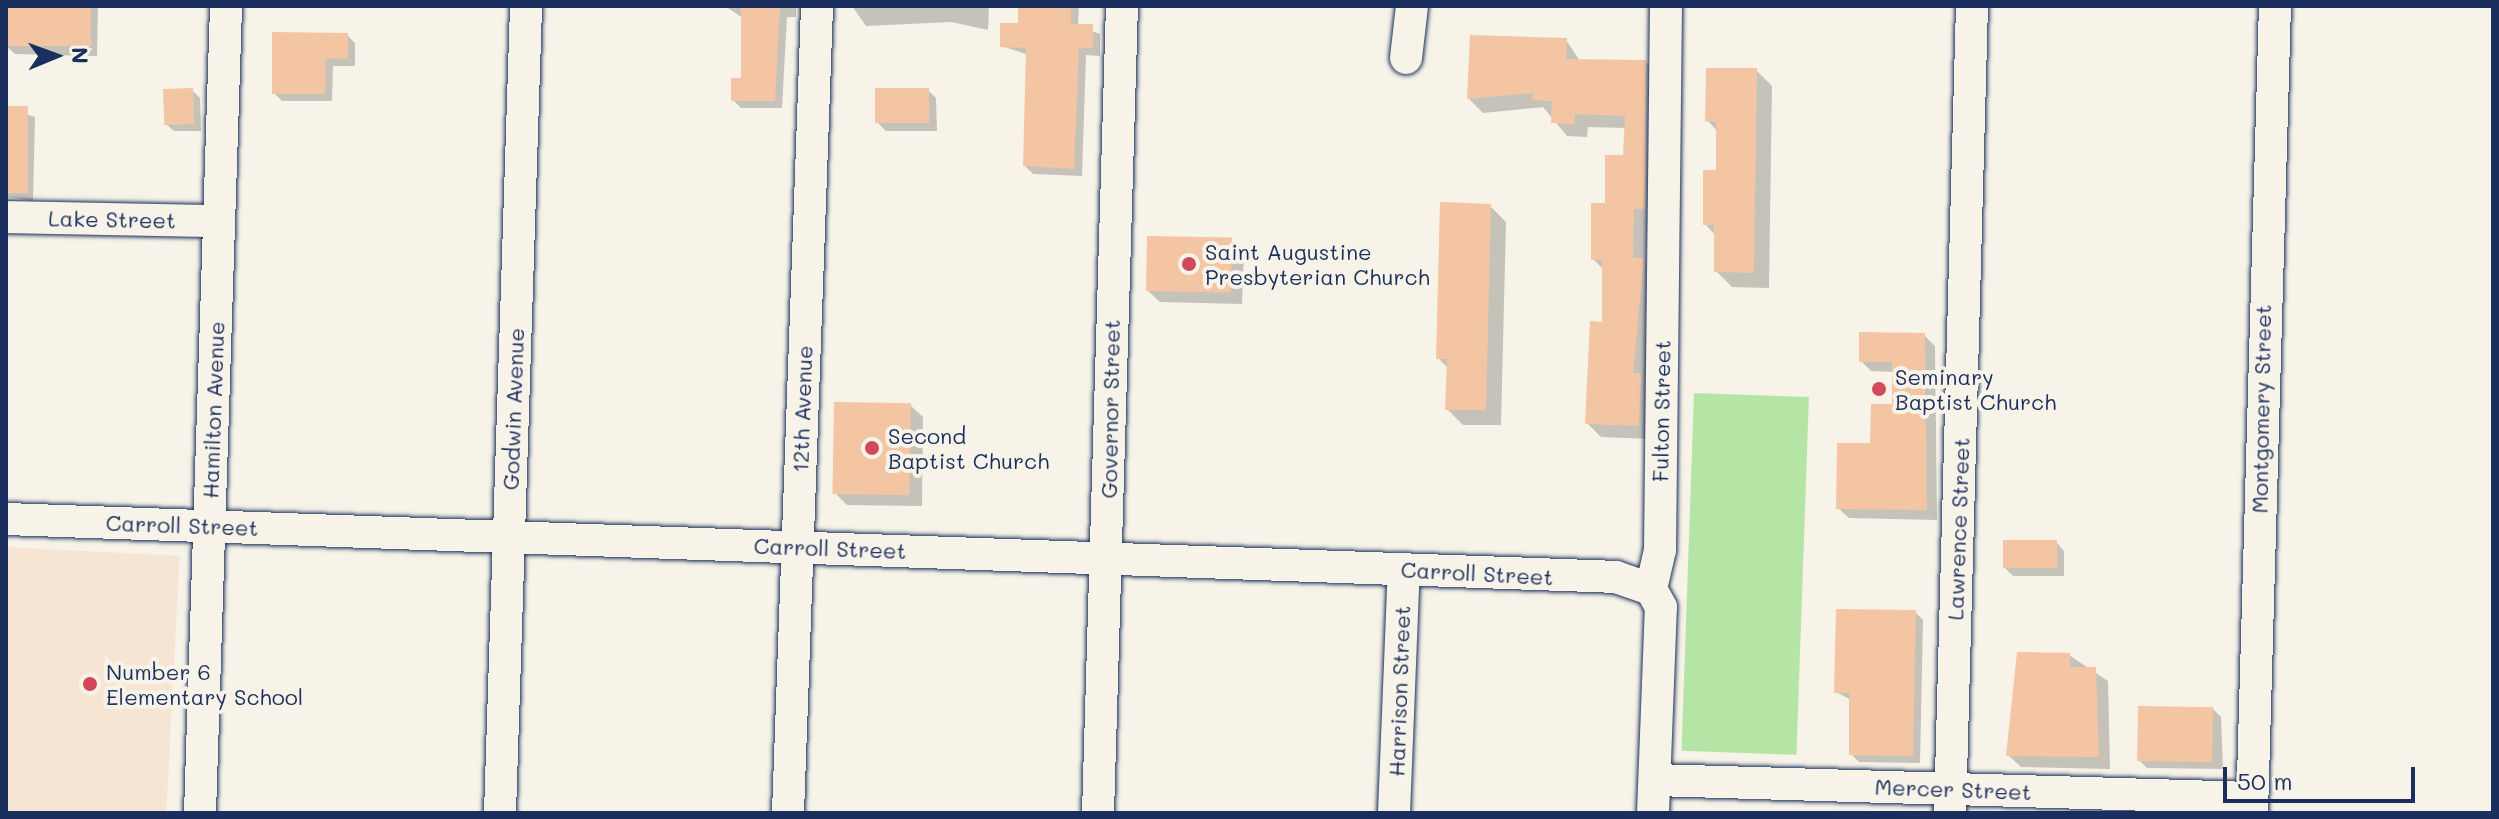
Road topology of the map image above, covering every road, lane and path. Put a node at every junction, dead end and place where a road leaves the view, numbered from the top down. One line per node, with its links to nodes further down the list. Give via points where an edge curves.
1 (226, 6): 11 (street, Hamilton Avenue)
2 (526, 6): 14 (street, Godwin Avenue)
3 (817, 6): 15 (street, 12th Avenue)
4 (1122, 6): 16 (street, Governor Street)
5 (1412, 6): 9 (street)
6 (1666, 6): 18 (street, Fulton Street, via 1660,550)
7 (1972, 6): 20 (street, Lawrence Street)
8 (2275, 6): 21 (street, Montgomery Street)
9 (1406, 58)
10 (6, 217): 11 (street, Lake Street)
11 (219, 221): 13 (street, Hamilton Avenue)
12 (6, 519): 13 (street, Carroll Street)
13 (209, 526): 14 (street, Carroll Street); 22 (street, Hamilton Avenue)
14 (509, 537): 15 (street, Carroll Street); 23 (street, Godwin Avenue)
15 (797, 547): 16 (street, Carroll Street); 24 (street, 12th Avenue)
16 (1107, 557): 17 (street, Carroll Street); 25 (street, Governor Street)
17 (1404, 569): 18 (street, Carroll Street, via 1616,577); 26 (street, Harrison Street)
18 (1651, 589): 19 (street, Fulton Street, via 1661,607)
19 (1655, 780): 20 (street, Mercer Street); 27 (street, Fulton Street)
20 (1950, 801): 21 (street, Mercer Street)
21 (2252, 806)
22 (200, 813)
23 (500, 813)
24 (788, 813)
25 (1098, 813)
26 (1394, 813)
27 (1653, 813)

